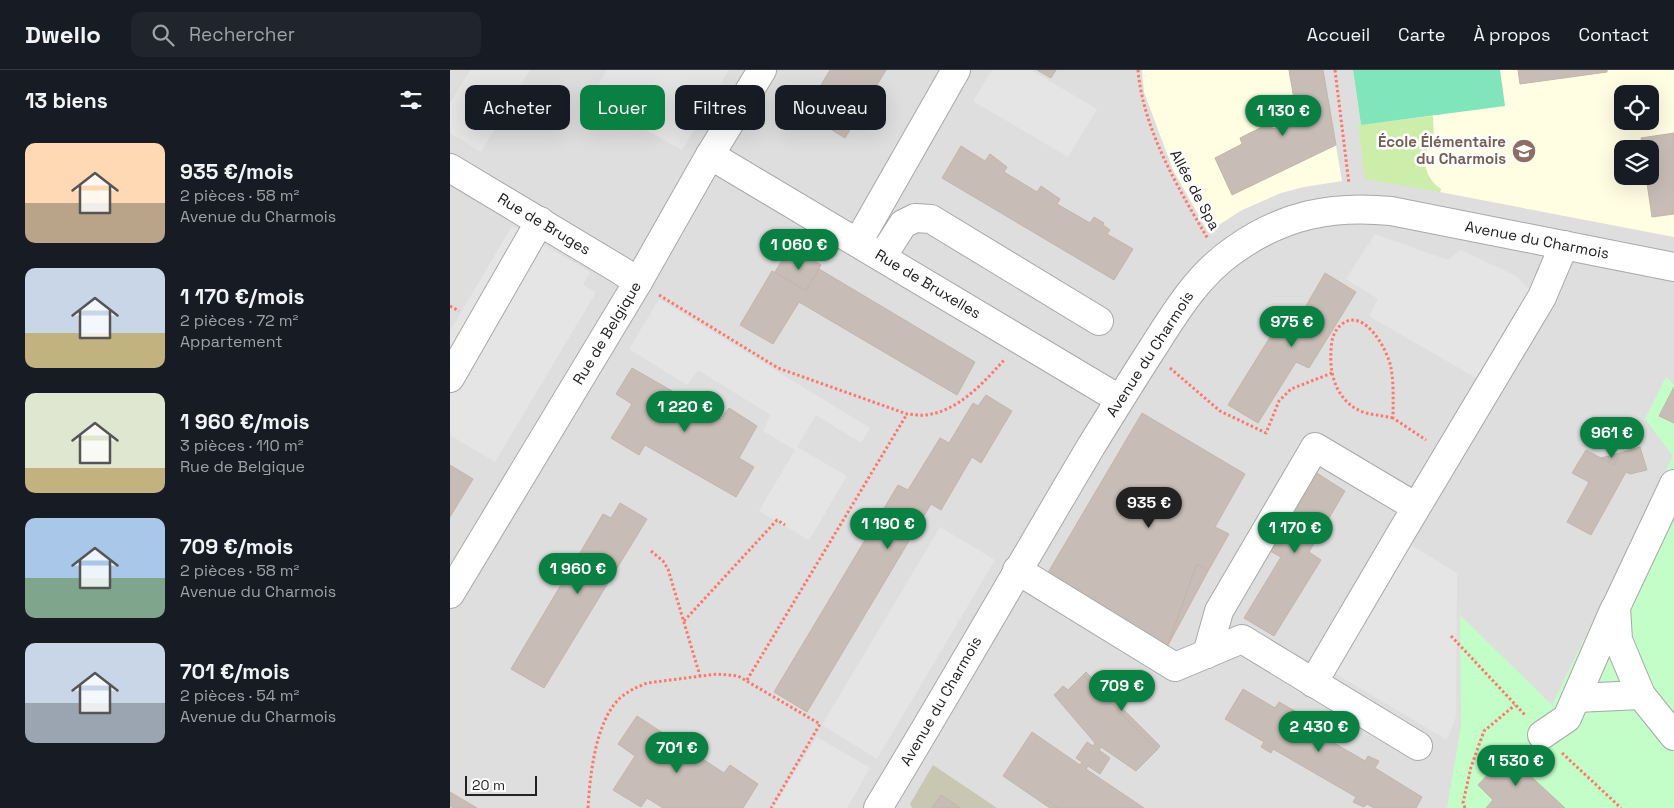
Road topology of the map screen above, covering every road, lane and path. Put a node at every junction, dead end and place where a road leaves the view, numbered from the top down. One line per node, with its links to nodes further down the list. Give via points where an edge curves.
1 (762, 70): 5 (street, Rue de Belgique)
2 (956, 70): 9 (street)
3 (1138, 70): 12 (path, Allée de Spa, via 1142,98 1169,171)
4 (1335, 70): 7 (path)
5 (710, 155): 9 (street, Rue de Bruxelles); 14 (street, Rue de Belgique)
6 (450, 168): 8 (street, Rue de Bruges)
7 (1349, 185)
8 (540, 221): 14 (street, Rue de Bruges); 19 (street)
9 (858, 242): 11 (street, Rue de Bruxelles)
10 (1564, 245): 12 (street, Avenue du Charmois, via 1392,212 1337,210 1276,225); 13 (street, Avenue du Charmois); 23 (street, via 1542,297)
11 (882, 257): 15 (street, via 903,224 915,218 931,219); 16 (street, Rue de Bruxelles)
12 (1221, 261): 17 (street, Avenue du Charmois, via 1186,297)
13 (1674, 266)
14 (648, 288): 21 (path, via 778,368); 29 (street, Rue de Belgique)
15 (1099, 321)
16 (1022, 341): 20 (street, Rue de Bruxelles); 21 (path, via 978,388 953,406 924,415)
17 (1148, 354): 18 (path, via 1168,366 1220,411 1266,433 1279,401 1291,389); 20 (street, Avenue du Charmois)
18 (1332, 373): 22 (path, via 1337,389 1351,405 1365,413); 22 (path, via 1334,333 1352,319 1368,326 1391,366)
19 (450, 378)
20 (1119, 399): 28 (street, Avenue du Charmois)
21 (907, 414): 34 (path)
22 (1393, 418): 23 (path)
23 (1448, 454): 25 (street)
24 (1674, 484): 30 (street)
25 (1416, 507): 32 (street, via 1315,447 1218,610); 35 (street)
26 (785, 525): 31 (path, via 777,520)
27 (651, 551): 31 (path, via 664,561 668,569)
28 (1017, 570): 32 (street, via 1175,667); 44 (street, Avenue du Charmois)
29 (450, 594)
30 (1616, 607): 36 (street, via 1618,640); 37 (street)
31 (684, 621): 33 (path)
32 (1207, 654): 35 (street, via 1242,639)
33 (700, 676): 34 (path, via 730,674); 42 (path, via 647,683 627,693 615,704 603,725 596,749)
34 (747, 680): 43 (path, via 820,724)
35 (1313, 683): 41 (street)
36 (1641, 695): 37 (street); 40 (street)
37 (1576, 698): 39 (street, via 1567,718)
38 (1515, 705): 45 (path, via 1484,730 1471,767 1463,803)
39 (1542, 735)
40 (1674, 736)
41 (1418, 746)
42 (588, 808)
43 (771, 808)
44 (878, 808)
45 (1465, 808)

